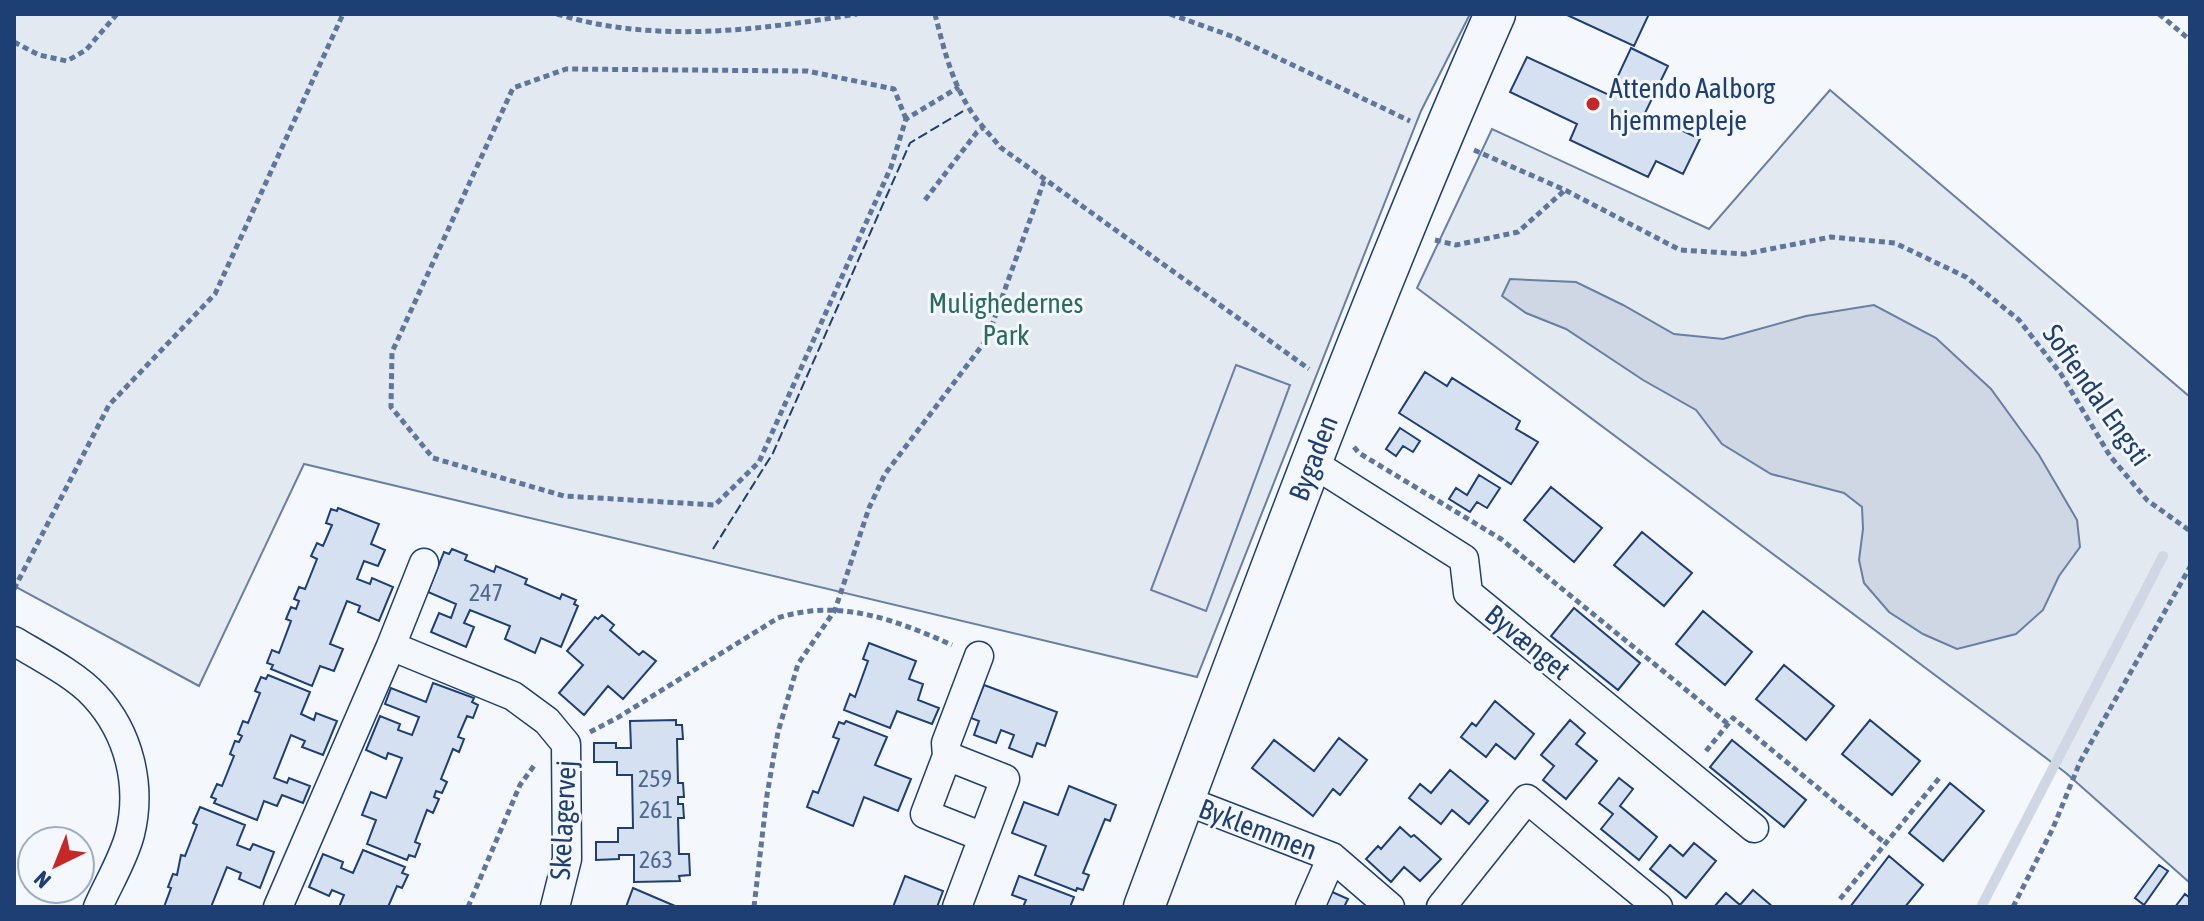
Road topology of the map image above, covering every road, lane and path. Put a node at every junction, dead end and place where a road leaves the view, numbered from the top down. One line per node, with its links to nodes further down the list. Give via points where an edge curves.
1 (117, 14): 10 (path, via 86,50 67,61)
2 (343, 14): 24 (path, via 215,294 109,405)
3 (557, 14): 4 (path, via 614,27 696,33)
4 (857, 14)
5 (935, 14): 11 (path)
6 (1170, 14): 14 (path, Sofiendal Engsti, via 1234,37)
7 (1495, 14): 14 (street, Bygaden)
8 (2159, 14): 9 (path)
9 (2190, 40)
10 (14, 42)
11 (959, 87): 12 (path); 13 (path)
12 (906, 119): 12 (path, via 891,167 759,462 715,505 564,496 433,458 391,407 392,352 513,88 566,69 807,71 894,89)
13 (984, 127): 15 (path, via 1000,147); 17 (path)
14 (1441, 136): 16 (path, Sofiendal Engsti); 18 (street, Bygaden)
15 (1044, 181): 19 (path); 25 (path, via 987,339 885,474)
16 (1565, 190): 18 (path, via 1518,232 1456,245); 21 (path, Sofiendal Engsti, via 1680,250 1745,254 1831,237 1895,243 1966,277 2019,320 2061,374 2110,456 2147,500)
17 (925, 200)
18 (1402, 234): 19 (street, Bygaden)
19 (1334, 404): 20 (street, Bygaden); 29 (path, via 1359,453 1501,539)
20 (1311, 462): 32 (street, Byvænget, via 1464,559 1468,593); 34 (street, Bygaden)
21 (2190, 531)
22 (424, 563): 27 (street)
23 (2190, 567): 51 (path, via 2080,762)
24 (14, 589)
25 (835, 610): 28 (path, via 900,622); 30 (path, via 804,609 778,618); 44 (path, via 798,664 778,732)
26 (14, 641): 40 (street, via 94,695 118,727 130,756 135,794 130,835)
27 (391, 646): 30 (street, Skelagervej, via 513,696 547,721); 41 (street)
28 (979, 656): 31 (street, via 946,743)
29 (1728, 724): 32 (path); 37 (path, via 1733,718)
30 (566, 744): 42 (path, via 543,756 520,785); 43 (street, Skelagervej, via 567,859)
31 (947, 756): 36 (street, via 1005,779); 36 (street, via 925,814)
32 (1688, 774): 35 (street, Byvænget)
33 (1940, 777): 37 (path)
34 (1184, 800): 38 (street, Byklemmen); 46 (street, Bygaden)
35 (1754, 828)
36 (983, 837): 45 (street)
37 (1885, 843): 39 (path)
38 (1332, 857): 47 (street, Byklemmen); 48 (street, Byklemmen)
39 (1840, 899)
40 (98, 907)
41 (278, 907)
42 (468, 907)
43 (555, 907)
44 (754, 907)
45 (957, 907)
46 (1144, 907)
47 (1310, 907)
48 (1390, 907)
49 (1441, 907): 50 (street, via 1527,799)
50 (1658, 907)
51 (2013, 907)

